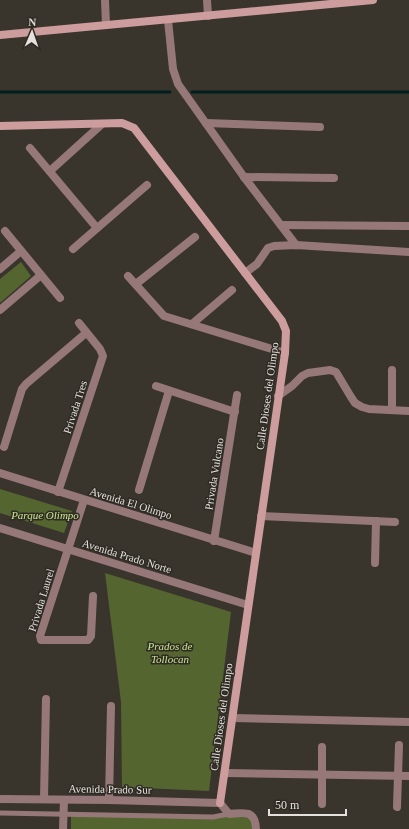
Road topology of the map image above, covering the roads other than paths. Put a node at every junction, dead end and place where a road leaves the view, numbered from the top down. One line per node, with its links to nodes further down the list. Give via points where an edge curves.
1 (105, 0): 7 (street)
2 (207, 0): 5 (street)
3 (370, 0): 4 (main road); 5 (main road)
4 (373, 0)
5 (208, 16): 6 (main road)
6 (168, 20): 7 (main road); 9 (street, via 175,77)
7 (106, 25): 8 (main road)
8 (0, 35)
9 (206, 123): 12 (street); 15 (street)
10 (102, 124): 11 (main road, Calle Dioses del Olimpo); 14 (street); 28 (main road, Calle Dioses del Olimpo, via 122,123 134,128)
11 (0, 126)
12 (320, 127)
13 (30, 148): 14 (street)
14 (50, 172): 20 (street)
15 (244, 177): 16 (street); 18 (street)
16 (334, 178)
17 (147, 185): 20 (street)
18 (281, 225): 19 (street); 23 (street)
19 (409, 226)
20 (97, 228): 24 (street)
21 (5, 231): 25 (street)
22 (195, 237): 31 (street)
23 (296, 245): 26 (street); 28 (street, via 268,248 257,264)
24 (73, 249)
25 (21, 251): 27 (street); 29 (street)
26 (409, 252)
27 (0, 269)
28 (245, 273): 38 (main road, Calle Dioses del Olimpo, via 284,325 287,337)
29 (41, 275): 33 (street); 34 (street)
30 (128, 276): 31 (street)
31 (136, 284): 36 (street, via 164,316)
32 (232, 290): 36 (street)
33 (60, 298)
34 (0, 310)
35 (79, 323): 37 (street, Privada Tres)
36 (192, 324): 38 (street)
37 (86, 333): 47 (street, via 22,389); 50 (street, Privada Tres, via 103,356)
38 (285, 353): 43 (main road, Calle Dioses del Olimpo)
39 (392, 370): 44 (street)
40 (156, 386): 41 (street)
41 (169, 391): 46 (street); 49 (street)
42 (238, 395): 46 (street, Privada Vulcano)
43 (278, 396): 44 (street, via 302,376 330,370 340,377 355,403 370,409); 52 (main road, Calle Dioses del Olimpo)
44 (392, 410): 45 (street)
45 (409, 411)
46 (235, 412): 56 (street, Privada Vulcano)
47 (4, 447)
48 (0, 473): 50 (street, Avenida El Olimpo)
49 (139, 490)
50 (58, 492): 51 (street, Avenida El Olimpo)
51 (84, 500): 56 (street, Avenida El Olimpo); 57 (street, Privada Laurel)
52 (261, 516): 53 (street); 58 (main road, Calle Dioses del Olimpo)
53 (376, 522): 54 (street); 59 (street)
54 (395, 522)
55 (0, 528): 57 (street, Avenida Prado Norte)
56 (214, 541): 58 (street, Avenida El Olimpo)
57 (68, 550): 60 (street, Privada Laurel, via 40,636 41,640 88,640 91,636); 61 (street, Avenida Prado Norte)
58 (256, 553): 61 (main road, Calle Dioses del Olimpo)
59 (375, 563)
60 (93, 596)
61 (248, 605): 64 (main road, Calle Dioses del Olimpo)
62 (46, 699): 73 (street)
63 (111, 706): 75 (street)
64 (233, 718): 65 (street); 68 (main road, Calle Dioses del Olimpo)
65 (409, 722)
66 (399, 745): 70 (street)
67 (322, 746): 69 (street)
68 (225, 773): 69 (street); 76 (main road, Calle Dioses del Olimpo)
69 (322, 773): 70 (street); 77 (street)
70 (398, 775): 71 (street); 78 (street)
71 (409, 776)
72 (0, 799): 73 (street, Avenida Prado Sur)
73 (44, 799): 74 (street, Avenida Prado Sur)
74 (64, 800): 75 (street, Avenida Prado Sur); 80 (street)
75 (109, 800): 76 (street, Avenida Prado Sur)
76 (220, 803): 81 (street)
77 (322, 804)
78 (397, 807)
79 (0, 814): 80 (lane)
80 (63, 814): 81 (lane, via 213,818); 82 (street)
81 (229, 814): 83 (street, via 248,813 255,820)
82 (63, 829)
83 (256, 829)

